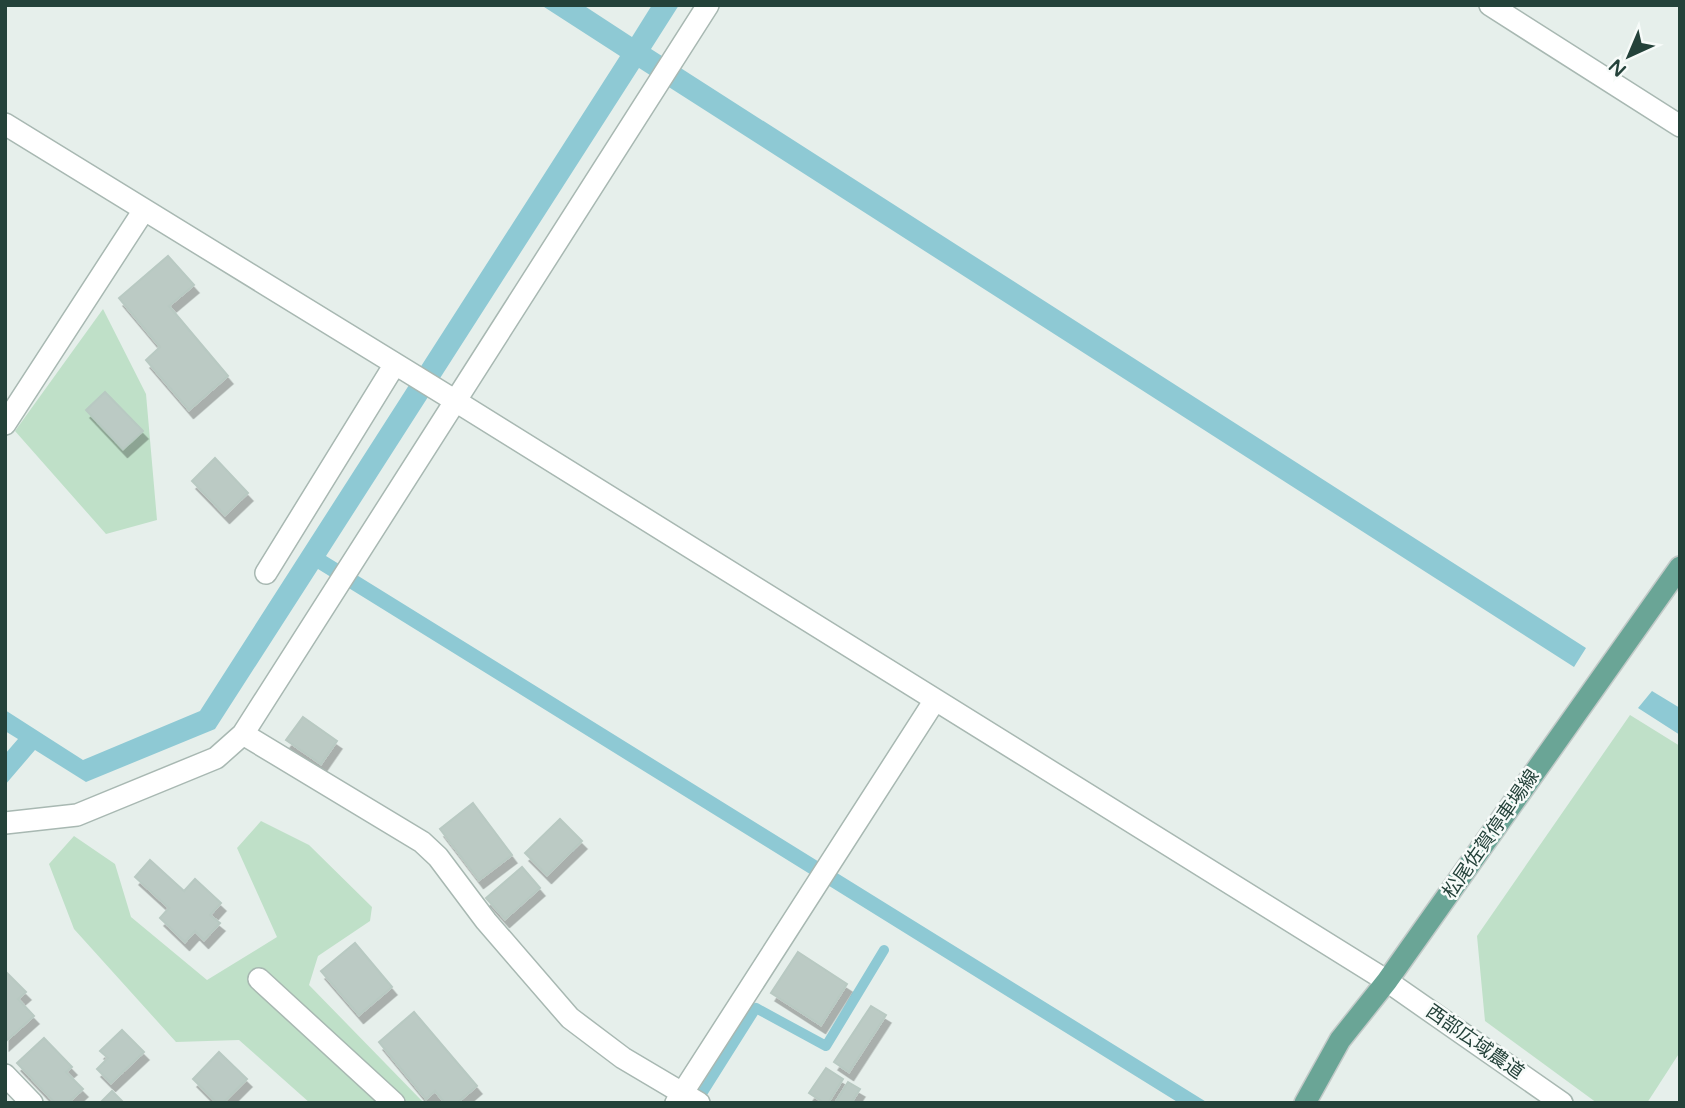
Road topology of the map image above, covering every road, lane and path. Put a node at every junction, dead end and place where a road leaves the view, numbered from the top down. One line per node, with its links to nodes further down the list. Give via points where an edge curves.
1 (708, 5): 7 (street)
2 (1490, 5): 4 (street)
3 (5, 124): 5 (street, 西部広域農道)
4 (1680, 126)
5 (144, 210): 6 (street, 西部広域農道); 8 (street)
6 (402, 368): 7 (street, 西部広域農道); 10 (street)
7 (447, 396): 11 (street, 西部広域農道); 12 (street, via 351,563)
8 (5, 424)
9 (1680, 567): 15 (main road, 松尾佐賀停車場線)
10 (267, 573)
11 (935, 700): 15 (street, 西部広域農道); 17 (street)
12 (243, 734): 13 (street, via 216,758 77,815); 17 (street, via 422,842 570,1018)
13 (5, 824)
14 (259, 979): 19 (street)
15 (1387, 981): 20 (main road, 松尾佐賀停車場線, via 1340,1040); 21 (street, 西部広域農道)
16 (5, 1075): 18 (street)
17 (685, 1100)
18 (32, 1103)
19 (394, 1103)
20 (1305, 1103)
21 (1562, 1103)

